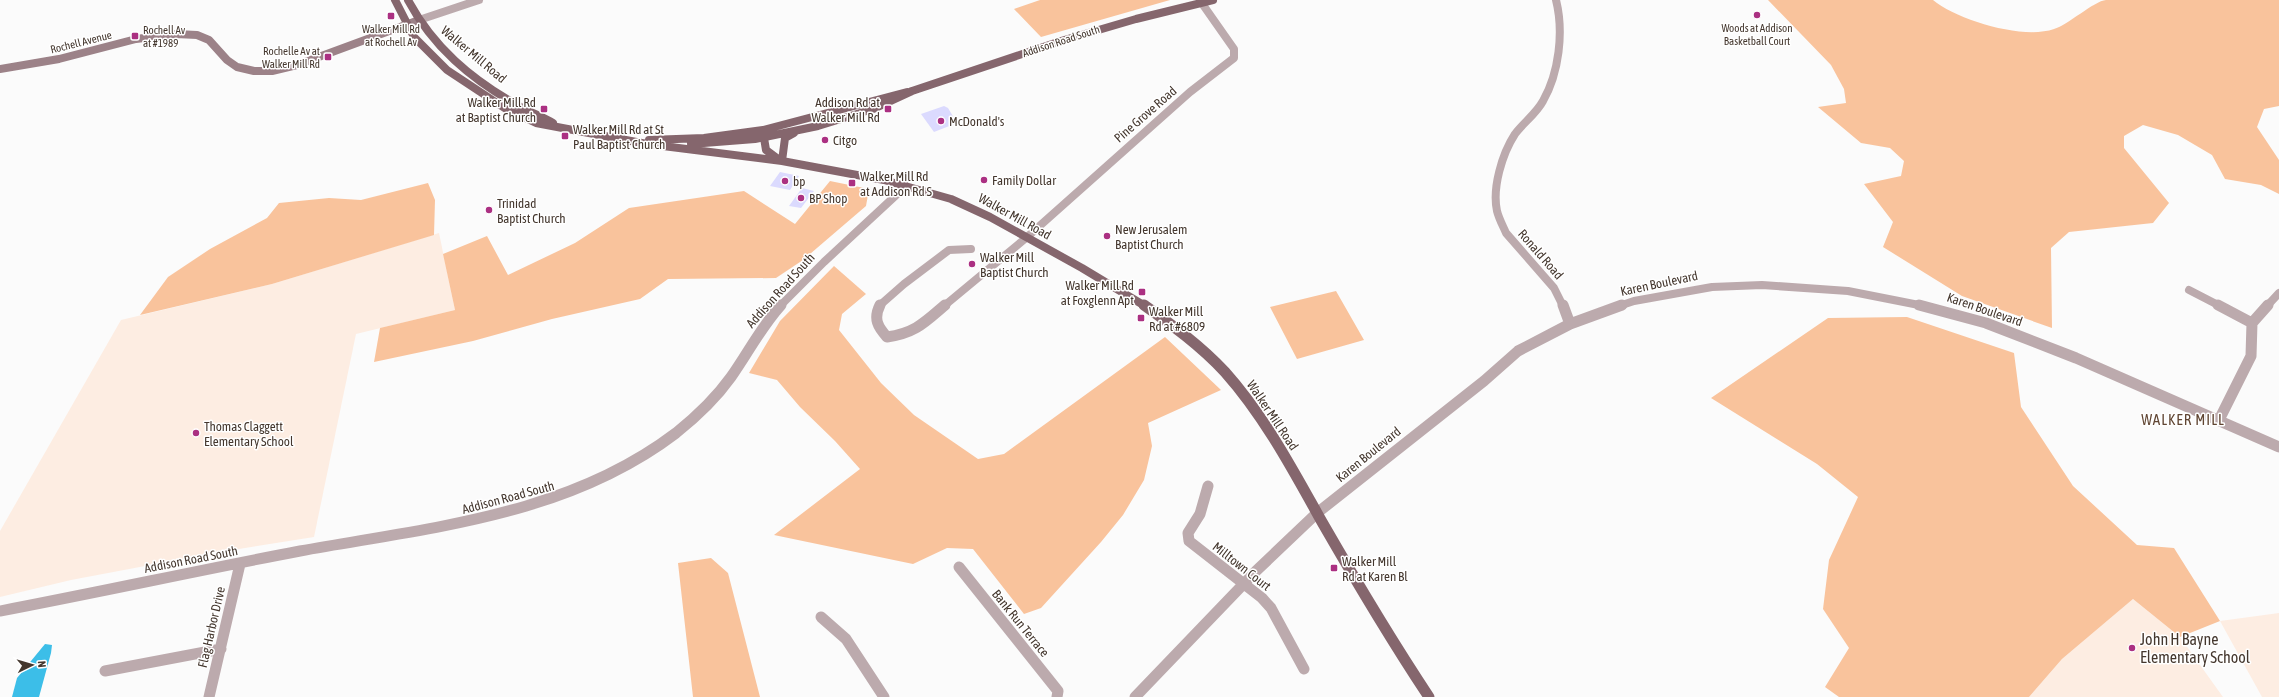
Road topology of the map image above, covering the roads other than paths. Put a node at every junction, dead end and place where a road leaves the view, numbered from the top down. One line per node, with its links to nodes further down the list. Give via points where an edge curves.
1 (395, 0): 8 (main road, Walker Mill Road)
2 (408, 0): 7 (main road, Walker Mill Road)
3 (479, 0): 7 (street, Rochell Avenue)
4 (1213, 0): 6 (main road, Addison Road South)
5 (1556, 0): 23 (street, Ronald Road, via 1561,24 1552,75 1542,102 1509,146 1497,190 1496,204 1507,236 1555,289)
6 (1201, 2): 10 (main road, Addison Road South, via 1107,26); 18 (street, Pine Grove Road, via 1234,49 1234,58 1190,92)
7 (418, 20): 8 (street, Rochell Avenue); 11 (main road, Walker Mill Road, via 439,45 474,76 517,105)
8 (406, 24): 9 (street, Rochell Avenue, via 272,71 236,67 209,40 197,35 176,34 136,39 59,59); 11 (main road, Walker Mill Road, via 426,51 470,87 506,109 534,122)
9 (0, 69)
10 (912, 91): 12 (main road, Addison Road South, via 898,101); 13 (main road, Addison Road South)
11 (558, 126): 14 (main road, Walker Mill Road)
12 (796, 132): 13 (main road, Addison Road South); 16 (main road, via 785,138)
13 (763, 134): 14 (main road, Walker Mill Road); 15 (main road, Addison Road South, via 726,143); 16 (main road, Walker Mill Road, via 766,150)
14 (637, 141): 15 (main road, Walker Mill Road)
15 (647, 144): 16 (main road, Walker Mill Road)
16 (782, 161): 17 (main road, Walker Mill Road)
17 (906, 186): 18 (main road, Walker Mill Road, via 969,206); 28 (street, Addison Road South, via 824,262 777,310 724,385 704,407 666,440 618,471 569,494 497,517)
18 (1026, 238): 19 (street, via 915,330 887,337 877,326 879,306 949,250); 27 (main road, Walker Mill Road, via 1124,294 1192,342 1223,371 1255,408)
19 (971, 249)
20 (2189, 290): 22 (street)
21 (2279, 293): 22 (street)
22 (2252, 323): 24 (street, via 2251,356)
23 (1570, 324): 24 (street, Karen Boulevard, via 1634,301 1712,287 1762,285 1854,292 1943,310 1986,324 2082,361); 27 (street, Karen Boulevard, via 1518,351 1484,381)
24 (2219, 420): 25 (street, Karen Boulevard)
25 (2279, 447)
26 (1208, 486): 30 (street, Milltown Court, via 1200,514 1190,528 1188,537 1191,544)
27 (1317, 513): 30 (street, Karen Boulevard); 40 (main road, Walker Mill Road)
28 (240, 564): 31 (street, Addison Road South); 33 (street, Flag Harbor Drive)
29 (959, 567): 38 (street, Bank Run Terrace, via 1058,691)
30 (1245, 583): 34 (street, Milltown Court, via 1271,608); 39 (street, Karen Boulevard)
31 (0, 611)
32 (821, 617): 37 (street, via 846,638)
33 (220, 649): 35 (street); 36 (street, Flag Harbor Drive)
34 (1304, 669)
35 (105, 671)
36 (209, 697)
37 (884, 697)
38 (1057, 697)
39 (1135, 697)
40 (1429, 697)

